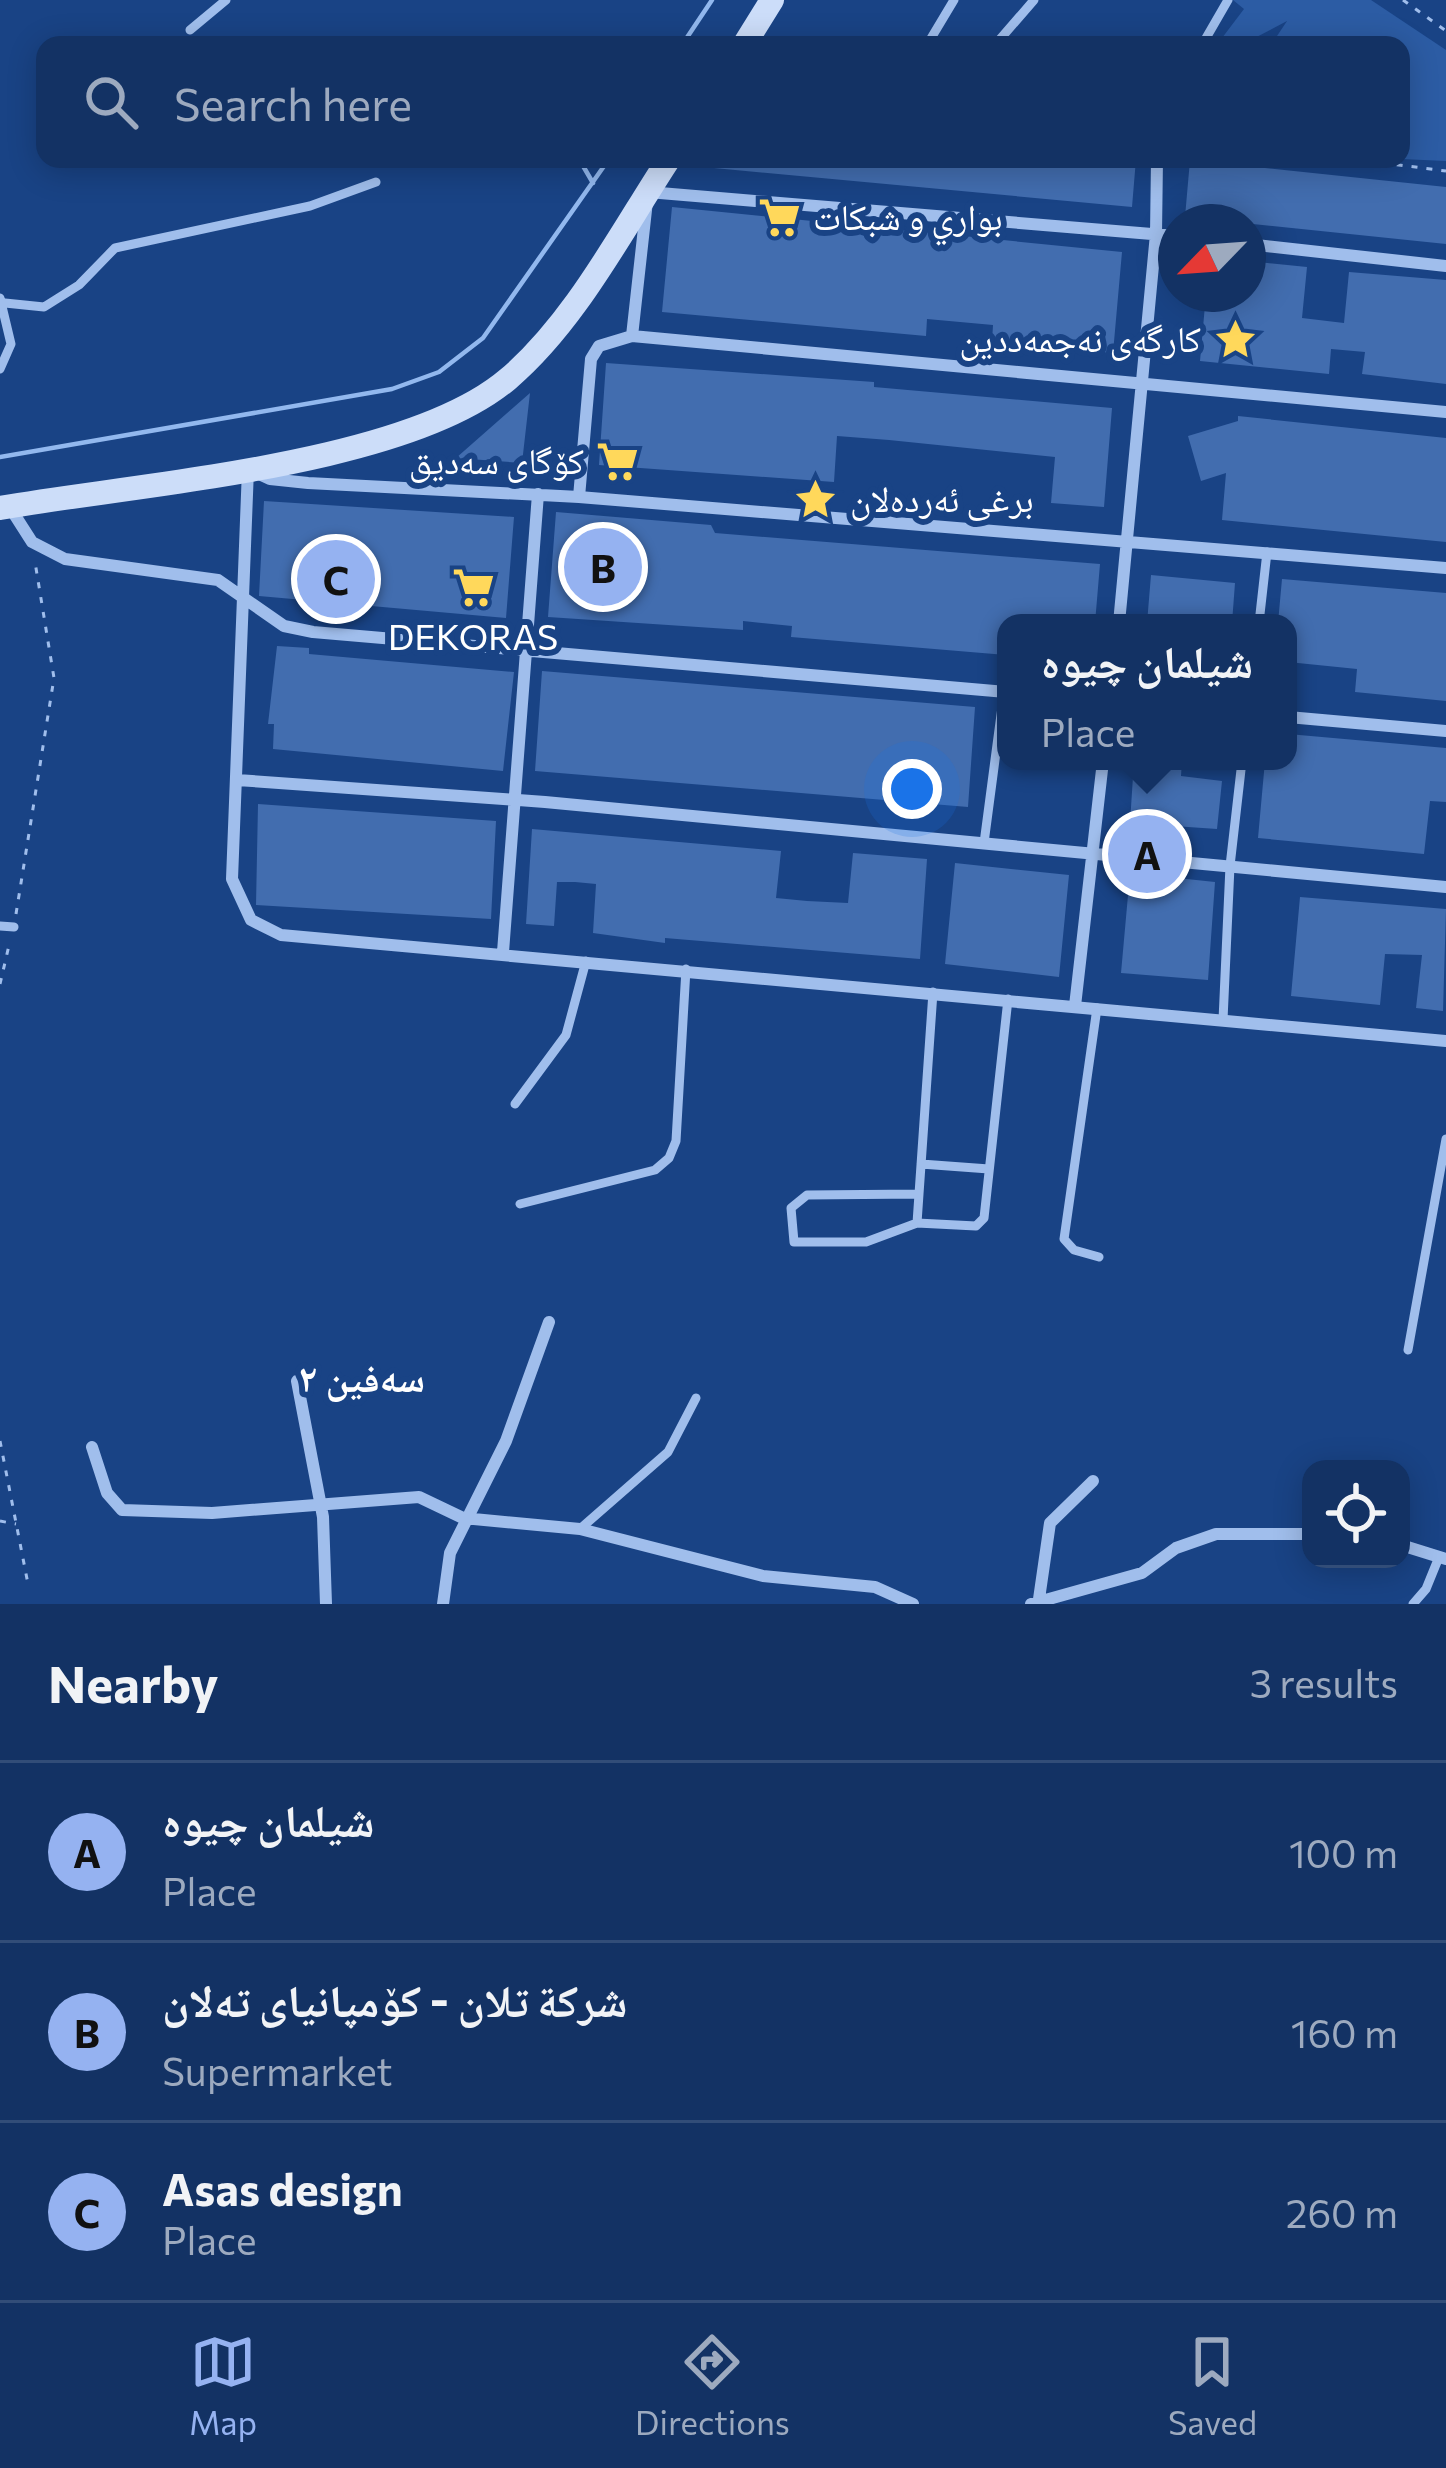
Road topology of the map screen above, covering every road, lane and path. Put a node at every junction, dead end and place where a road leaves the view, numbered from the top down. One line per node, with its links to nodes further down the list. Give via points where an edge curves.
1 (226, 0): 7 (lane)
2 (772, 0): 9 (street)
3 (954, 0): 10 (lane)
4 (1034, 0): 11 (lane)
5 (1228, 0): 12 (lane)
6 (1403, 0): 8 (path)
7 (190, 30)
8 (1446, 31)
9 (750, 36)
10 (932, 36)
11 (1003, 36)
12 (1207, 36)
13 (1410, 166): 16 (path)
14 (663, 168): 18 (street)
15 (1157, 168): 19 (street)
16 (1446, 171)
17 (376, 182): 22 (lane, via 310,206 115,248 44,307)
18 (648, 192): 19 (street); 23 (street); 27 (street, via 547,339 483,398 430,425)
19 (1156, 234): 25 (street)
20 (1266, 246): 21 (street)
21 (1446, 266)
22 (2, 301): 24 (lane, via 11,344)
23 (632, 336): 25 (street); 29 (street, via 599,346 591,359)
24 (0, 369)
25 (1140, 381): 26 (street); 31 (street)
26 (1446, 412)
27 (248, 469): 28 (street, via 308,483); 30 (street); 35 (street)
28 (538, 494): 29 (street); 38 (street)
29 (579, 497): 31 (street)
30 (4, 507): 32 (street)
31 (1128, 540): 33 (street); 36 (street)
32 (32, 542): 35 (street, via 65,559 218,580); 52 (path, via 54,678)
33 (1268, 552): 34 (street); 37 (lane)
34 (1446, 568)
35 (245, 601): 38 (street, via 284,626 313,632); 45 (street)
36 (1120, 614)
37 (1260, 614)
38 (526, 650): 39 (street); 46 (street)
39 (997, 691)
40 (1297, 718): 41 (street)
41 (1446, 731)
42 (997, 750): 47 (lane)
43 (1102, 770): 48 (street)
44 (1241, 770): 49 (lane)
45 (237, 780): 46 (street); 53 (street, via 232,879 250,920 281,935)
46 (514, 800): 47 (street); 53 (street)
47 (984, 843): 48 (street)
48 (1092, 853): 49 (street); 59 (street)
49 (1230, 866): 50 (street); 61 (lane)
50 (1446, 886)
51 (0, 926): 52 (lane)
52 (14, 927): 56 (path)
53 (503, 952): 54 (street)
54 (586, 959): 55 (street); 63 (lane, via 566,1035)
55 (686, 969): 57 (street); 68 (lane, via 669,1158 655,1169)
56 (0, 985)
57 (933, 992): 58 (street); 65 (lane)
58 (1008, 999): 59 (street); 66 (lane)
59 (1075, 1006): 60 (street)
60 (1097, 1008): 61 (street); 70 (lane, via 1064,1239)
61 (1223, 1020): 62 (street)
62 (1446, 1041)
63 (515, 1104)
64 (1446, 1139): 72 (lane)
65 (921, 1164): 66 (lane); 67 (lane)
66 (989, 1169): 69 (lane, via 976,1226)
67 (919, 1194): 69 (lane); 69 (lane, via 806,1195 791,1208 794,1242 866,1242)
68 (520, 1204)
69 (917, 1223)
70 (1099, 1256)
71 (549, 1322): 79 (street, via 506,1442)
72 (1408, 1350)
73 (297, 1381): 78 (street)
74 (697, 1398): 82 (lane, via 668,1452)
75 (0, 1441): 81 (path)
76 (92, 1448): 78 (street, via 122,1510)
77 (1093, 1481): 87 (street, via 1050,1523)
78 (321, 1504): 79 (street, via 419,1497); 88 (street)
79 (464, 1518): 82 (street); 89 (street)
80 (0, 1521): 81 (path)
81 (19, 1525): 86 (path)
82 (580, 1528): 90 (street, via 763,1576 875,1587)
83 (1302, 1534): 87 (street, via 1216,1534 1176,1548 1142,1573)
84 (1410, 1548): 85 (street)
85 (1442, 1558): 91 (lane)
86 (28, 1584)
87 (1035, 1602)
88 (326, 1604)
89 (443, 1604)
90 (913, 1604)
91 (1413, 1604)

